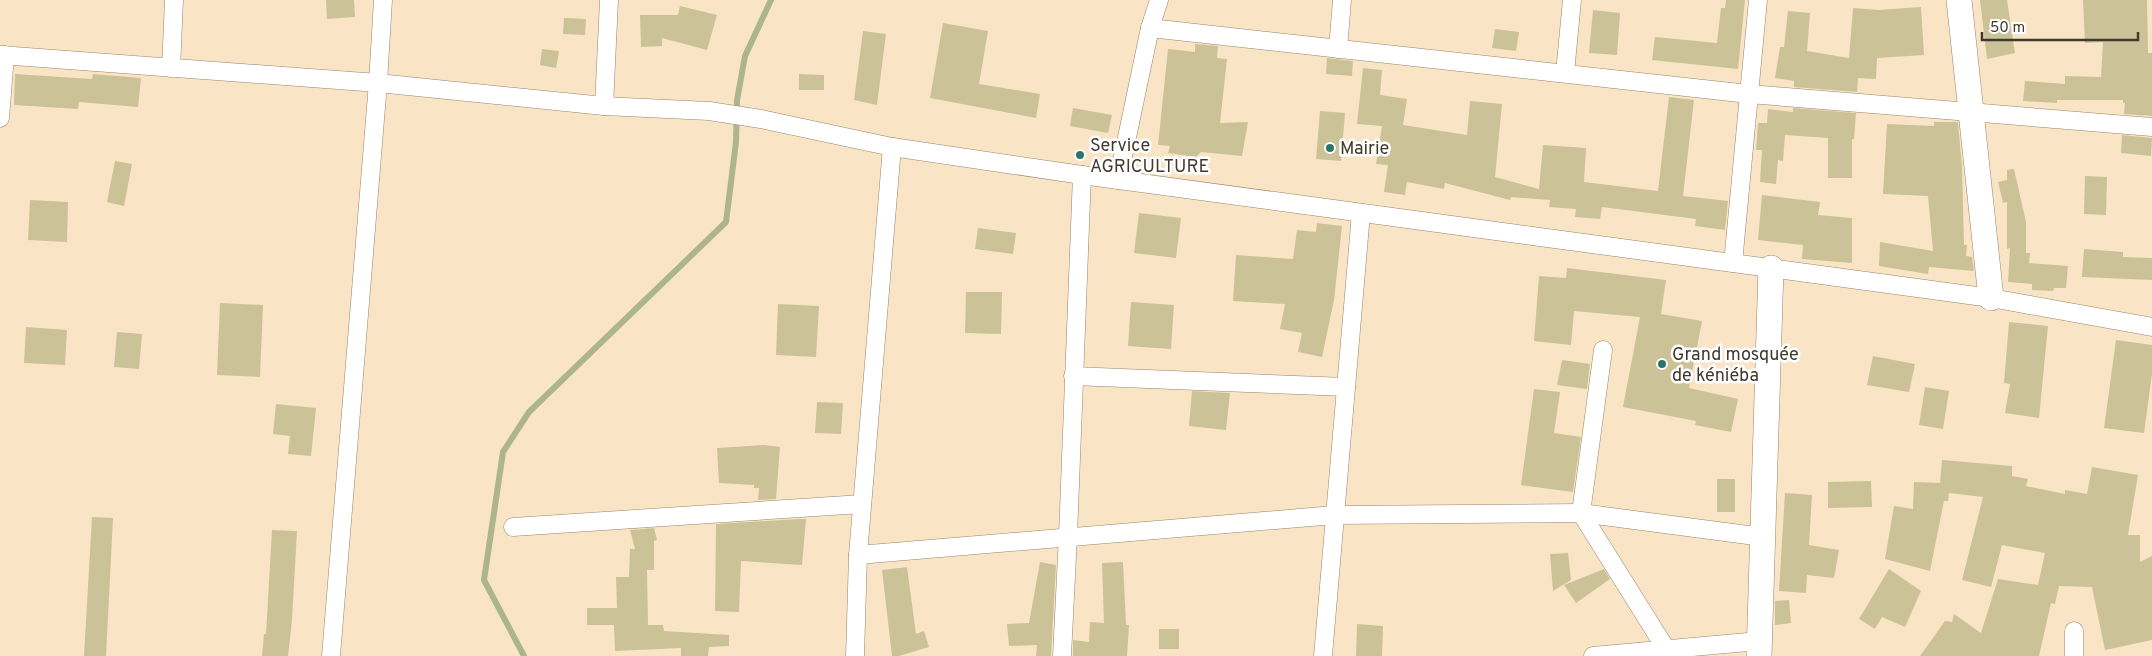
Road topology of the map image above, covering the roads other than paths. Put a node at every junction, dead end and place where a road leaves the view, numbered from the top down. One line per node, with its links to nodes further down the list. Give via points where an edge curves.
1 (174, 0): 12 (street)
2 (383, 0): 14 (street)
3 (609, 0): 16 (street)
4 (1159, 0): 9 (street)
5 (1342, 0): 10 (street)
6 (1572, 0): 13 (street)
7 (1758, 0): 15 (street)
8 (1959, 0): 17 (street)
9 (1150, 28): 10 (street); 22 (street)
10 (1338, 49): 13 (street)
11 (2, 55): 12 (street); 18 (street)
12 (171, 68): 14 (street)
13 (1565, 74): 15 (street)
14 (378, 83): 16 (street); 41 (street)
15 (1749, 94): 17 (street); 24 (street)
16 (604, 106): 20 (street, via 709,111)
17 (1970, 112): 19 (street); 26 (street)
18 (0, 118)
19 (2152, 127)
20 (892, 147): 21 (street); 31 (street)
21 (1082, 175): 22 (street); 29 (street)
22 (1118, 180): 23 (street)
23 (1361, 212): 24 (street); 30 (street)
24 (1733, 263): 25 (street)
25 (1771, 268): 26 (street); 36 (street)
26 (1990, 298): 27 (street)
27 (2152, 327)
28 (1603, 350): 32 (street)
29 (1074, 376): 30 (street); 35 (street)
30 (1346, 387): 33 (street)
31 (862, 504): 34 (street); 37 (street)
32 (1581, 513): 33 (street); 36 (street); 40 (street)
33 (1335, 515): 35 (street); 44 (street)
34 (513, 527)
35 (1068, 536): 37 (street); 43 (street)
36 (1763, 537): 39 (street)
37 (858, 555): 42 (street)
38 (2074, 631): 46 (street)
39 (1759, 648): 40 (street)
40 (1666, 649): 45 (street)
41 (331, 656)
42 (855, 656)
43 (1062, 656)
44 (1323, 656)
45 (1593, 656)
46 (2074, 656)

